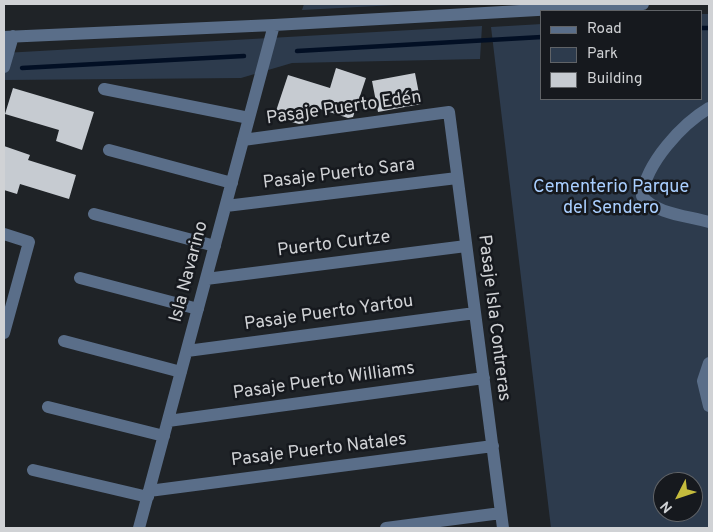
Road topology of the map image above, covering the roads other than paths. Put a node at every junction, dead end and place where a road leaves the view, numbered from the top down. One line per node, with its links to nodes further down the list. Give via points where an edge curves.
1 (643, 4): 2 (street)
2 (274, 25): 3 (street); 8 (street, Isla Navarino)
3 (8, 37): 4 (street)
4 (4, 67)
5 (104, 89): 8 (street)
6 (709, 108): 15 (street, via 681,127 648,178 642,196 647,203 658,208)
7 (449, 112): 9 (street, Pasaje Puerto Edén); 11 (street, Pasaje Isla Contreras)
8 (249, 118): 9 (street, Isla Navarino)
9 (243, 140): 12 (street, Isla Navarino)
10 (109, 150): 12 (street)
11 (458, 178): 13 (street, Pasaje Puerto Sara); 18 (street, Pasaje Isla Contreras)
12 (232, 183): 13 (street, Isla Navarino)
13 (226, 206): 17 (street, Isla Navarino)
14 (94, 214): 17 (street)
15 (709, 222)
16 (4, 234): 23 (street, via 29,242)
17 (215, 246): 20 (street, Isla Navarino)
18 (466, 246): 20 (street, Puerto Curtze); 22 (street, Pasaje Isla Contreras)
19 (80, 278): 21 (street)
20 (206, 279): 21 (street, Isla Navarino)
21 (198, 309): 25 (street, Isla Navarino)
22 (475, 313): 25 (street, Pasaje Puerto Yartou); 28 (street, Pasaje Isla Contreras)
23 (4, 333)
24 (64, 341): 27 (street)
25 (187, 351): 27 (street, Isla Navarino)
26 (709, 363): 29 (street, via 704,381)
27 (181, 372): 31 (street, Isla Navarino)
28 (484, 378): 31 (street, Pasaje Puerto Williams); 33 (street, Pasaje Isla Contreras)
29 (709, 406)
30 (48, 407): 32 (street)
31 (168, 421): 32 (street, Isla Navarino)
32 (164, 436): 35 (street, Isla Navarino)
33 (493, 446): 35 (street, Pasaje Puerto Natales); 36 (street, Pasaje Isla Contreras)
34 (33, 470): 35 (street)
35 (148, 494): 37 (street, Isla Navarino)
36 (501, 513): 38 (street); 39 (street, Pasaje Isla Contreras)
37 (140, 528)
38 (386, 528)
39 (504, 528)

